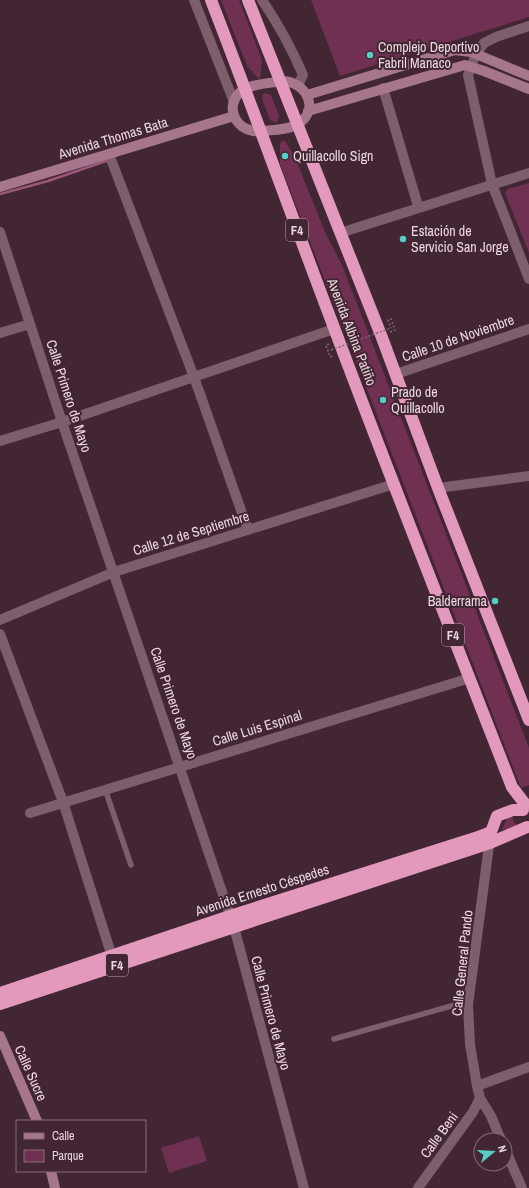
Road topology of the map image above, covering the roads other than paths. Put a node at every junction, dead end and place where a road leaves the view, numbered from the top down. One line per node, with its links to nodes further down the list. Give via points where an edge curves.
1 (194, 0): 15 (street)
2 (211, 0): 12 (highway, Avenida Albina Patiño / F4)
3 (248, 0): 9 (highway, Avenida Albina Patiño)
4 (262, 0): 10 (street, via 284,33 303,75)
5 (529, 26): 6 (street, via 484,43)
6 (476, 54): 7 (street); 8 (main road); 14 (main road, via 463,50 445,52)
7 (470, 67): 11 (main road, via 465,65 451,68); 13 (main road); 22 (street, via 468,75)
8 (529, 76)
9 (280, 82): 10 (main road); 12 (main road); 18 (highway, Avenida Albina Patiño)
10 (298, 85): 14 (main road)
11 (383, 88): 16 (main road); 24 (street)
12 (245, 89): 15 (main road); 19 (highway, Avenida Albina Patiño / F4)
13 (529, 89)
14 (307, 96): 16 (main road)
15 (234, 102): 17 (main road)
16 (308, 111): 18 (main road, via 303,120)
17 (234, 116): 19 (main road, via 243,129); 20 (main road, Avenida Thomas Bata)
18 (296, 125): 19 (main road); 26 (highway, Avenida Albina Patiño)
19 (260, 132): 29 (highway, Avenida Albina Patiño / F4)
20 (109, 154): 23 (main road, Avenida Thomas Bata); 33 (street)
21 (529, 173): 22 (street)
22 (492, 184): 24 (street); 27 (street)
23 (0, 187)
24 (418, 206): 26 (street)
25 (0, 232): 28 (street, Calle Primero de Mayo)
26 (340, 233): 32 (highway, Avenida Albina Patiño)
27 (529, 279)
28 (30, 324): 31 (street); 34 (street, Calle Primero de Mayo)
29 (334, 329): 33 (street); 37 (highway, Avenida Albina Patiño / F4)
30 (529, 329): 32 (street, Calle 10 de Noviembre)
31 (0, 333)
32 (396, 374): 38 (highway, Avenida Albina Patiño)
33 (194, 377): 34 (street); 39 (street)
34 (62, 422): 35 (street); 40 (street, Calle Primero de Mayo)
35 (0, 441)
36 (529, 476): 38 (street)
37 (394, 484): 39 (street, Calle 12 de Septiembre); 43 (highway, Avenida Albina Patiño / F4)
38 (438, 488): 44 (highway, Avenida Albina Patiño)
39 (248, 530): 40 (street, Calle 12 de Septiembre)
40 (114, 572): 41 (street, Calle 12 de Septiembre); 45 (street, Calle Primero de Mayo)
41 (0, 620)
42 (0, 634): 47 (street)
43 (470, 678): 45 (street, Calle Luis Espinal); 48 (highway, Avenida Albina Patiño / F4, via 512,787)
44 (529, 720)
45 (180, 766): 46 (street, Calle Luis Espinal); 53 (street, Calle Primero de Mayo)
46 (105, 788): 47 (street, Calle Luis Espinal); 52 (lane)
47 (63, 802): 49 (street, Calle Luis Espinal); 54 (street)
48 (526, 805): 50 (highway, F4, via 522,816); 51 (highway, via 497,816)
49 (30, 813)
50 (528, 828): 51 (highway, Avenida Ernesto Céspedes / F4)
51 (491, 837): 53 (highway, Avenida Ernesto Céspedes / F4); 56 (street, Calle General Pando)
52 (131, 865)
53 (232, 922): 54 (highway, Avenida Ernesto Céspedes / F4); 68 (street, Calle Primero de Mayo)
54 (113, 960): 55 (highway, Avenida Ernesto Céspedes / F4); 57 (highway, Avenida Ernesto Céspedes / F4)
55 (0, 993)
56 (469, 1002): 59 (lane); 61 (street, Calle General Pando, via 470,1044)
57 (0, 1004)
58 (0, 1036): 63 (main road, Calle Sucre)
59 (334, 1039)
60 (529, 1067): 61 (street)
61 (477, 1086): 62 (street, Calle General Pando)
62 (480, 1098): 64 (street, Calle General Pando); 69 (street, Calle Beni, via 473,1112)
63 (37, 1120)
64 (497, 1132)
65 (513, 1168): 70 (street)
66 (51, 1172): 67 (main road)
67 (55, 1188)
68 (304, 1188)
69 (418, 1188)
70 (522, 1188)

